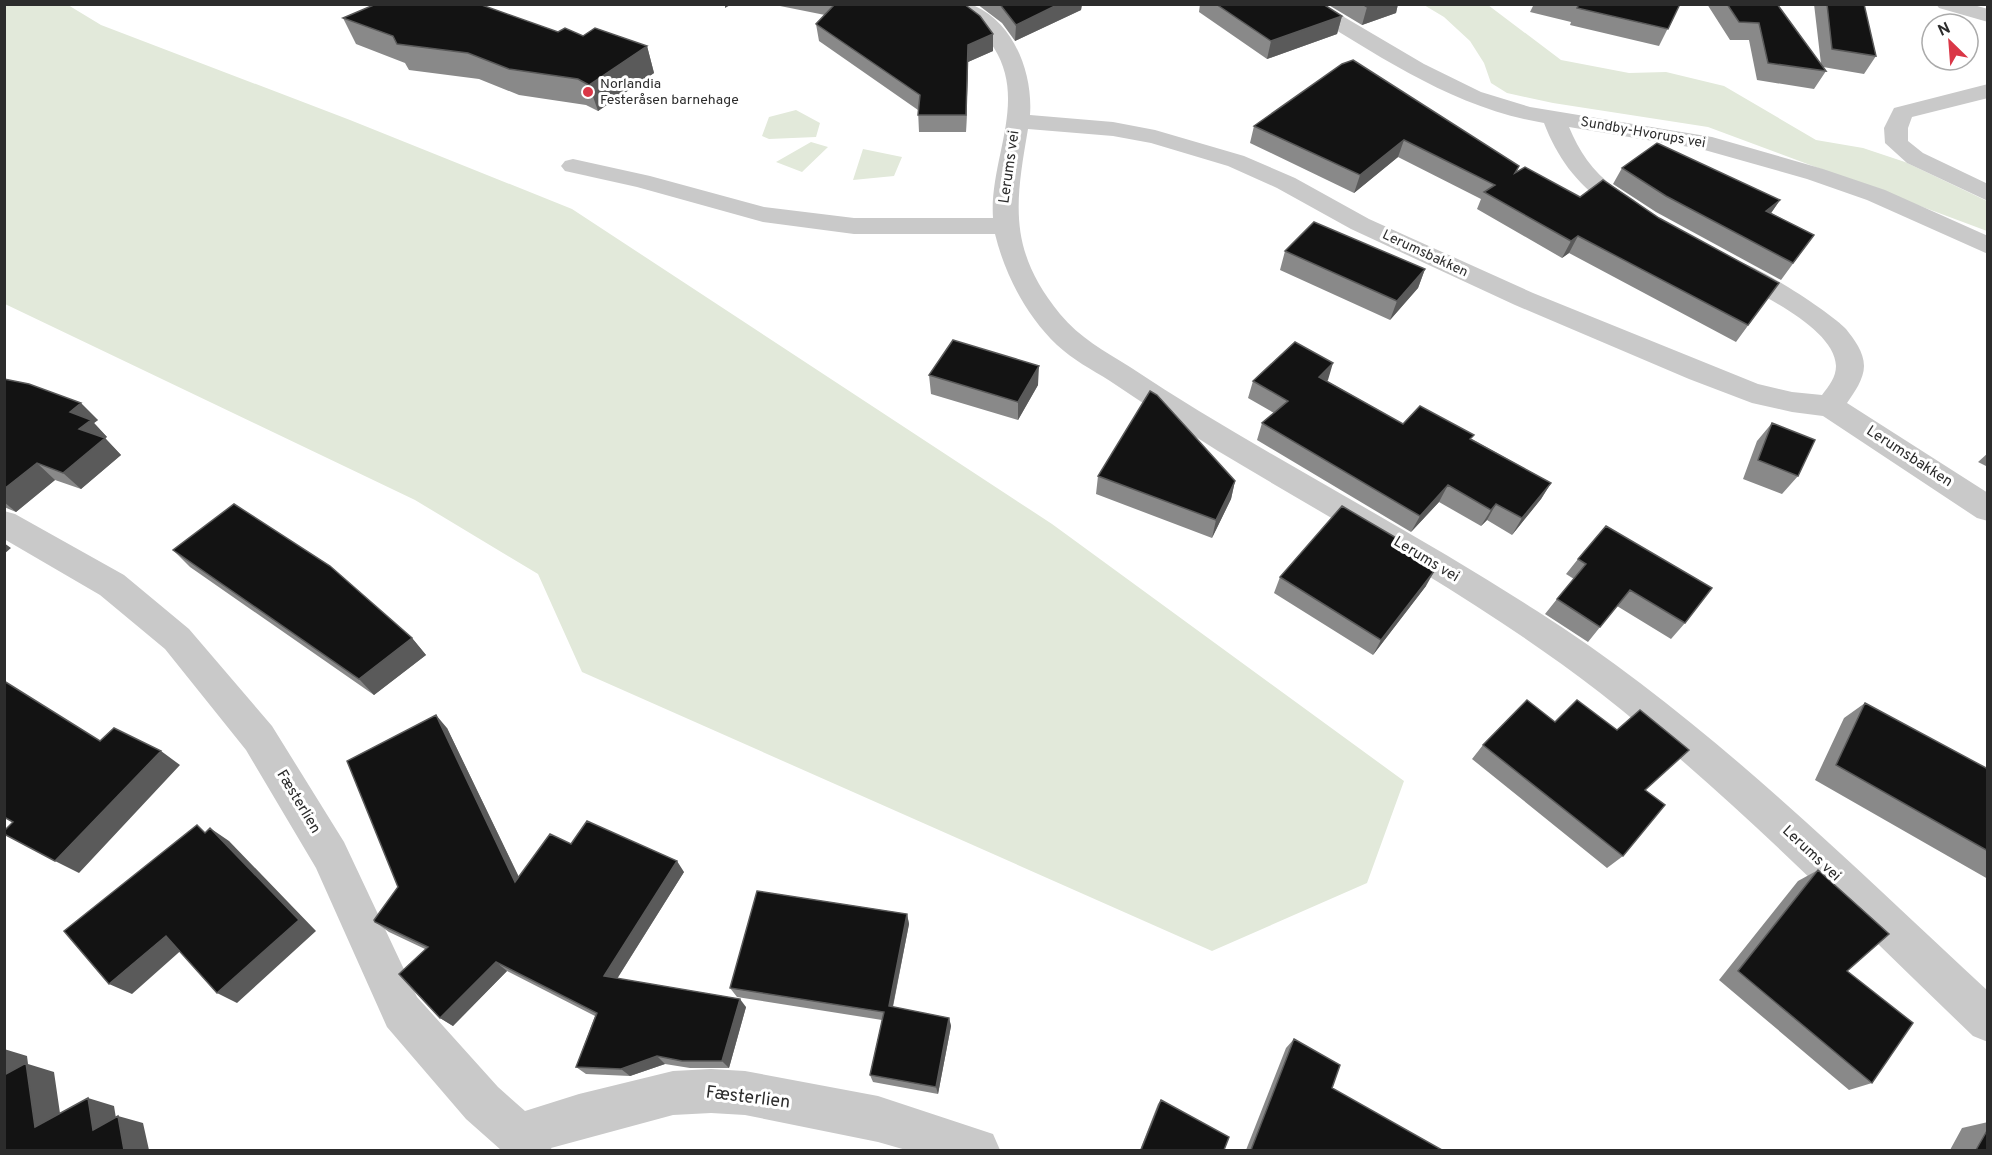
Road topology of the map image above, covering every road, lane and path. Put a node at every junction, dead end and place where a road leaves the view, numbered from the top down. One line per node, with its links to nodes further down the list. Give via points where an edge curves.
1 (957, 4): 7 (street, Lerums vei, via 990,26 1003,43 1017,80 1020,101)
2 (1307, 4): 6 (street, Sundby-Hvorups vei, via 1416,69 1473,97)
3 (1946, 4): 4 (street)
4 (1988, 16)
5 (1987, 91): 9 (street, via 1918,106 1902,113 1896,128 1897,143 1915,158)
6 (1554, 118): 10 (street, via 1563,144 1584,175); 12 (street, Sundby-Hvorups vei, via 1704,142 1815,174 1876,195)
7 (1016, 121): 11 (street, Lerums vei, via 1007,177); 14 (street, Lerumsbakken, via 1113,129 1236,161 1286,183 1360,224 1524,299 1699,372 1752,393)
8 (573, 166): 11 (street, via 763,214 854,226)
9 (1988, 194)
10 (1653, 223)
11 (1006, 226): 17 (street, Lerums vei, via 1009,246 1023,278 1050,320 1077,348 1569,650 1702,756)
12 (1988, 246)
13 (1709, 255): 14 (street, via 1822,321 1845,348 1850,363 1848,379)
14 (1830, 405): 15 (street, Lerumsbakken)
15 (1988, 509)
16 (4, 523): 18 (street, Fæsterlien, via 112,585 177,639 259,738 330,855 402,1012 482,1103)
17 (1988, 1021)
18 (526, 1145): 19 (street, Fæsterlien, via 527,1134 579,1116 673,1093 711,1091 745,1093 879,1119)
19 (977, 1150)

